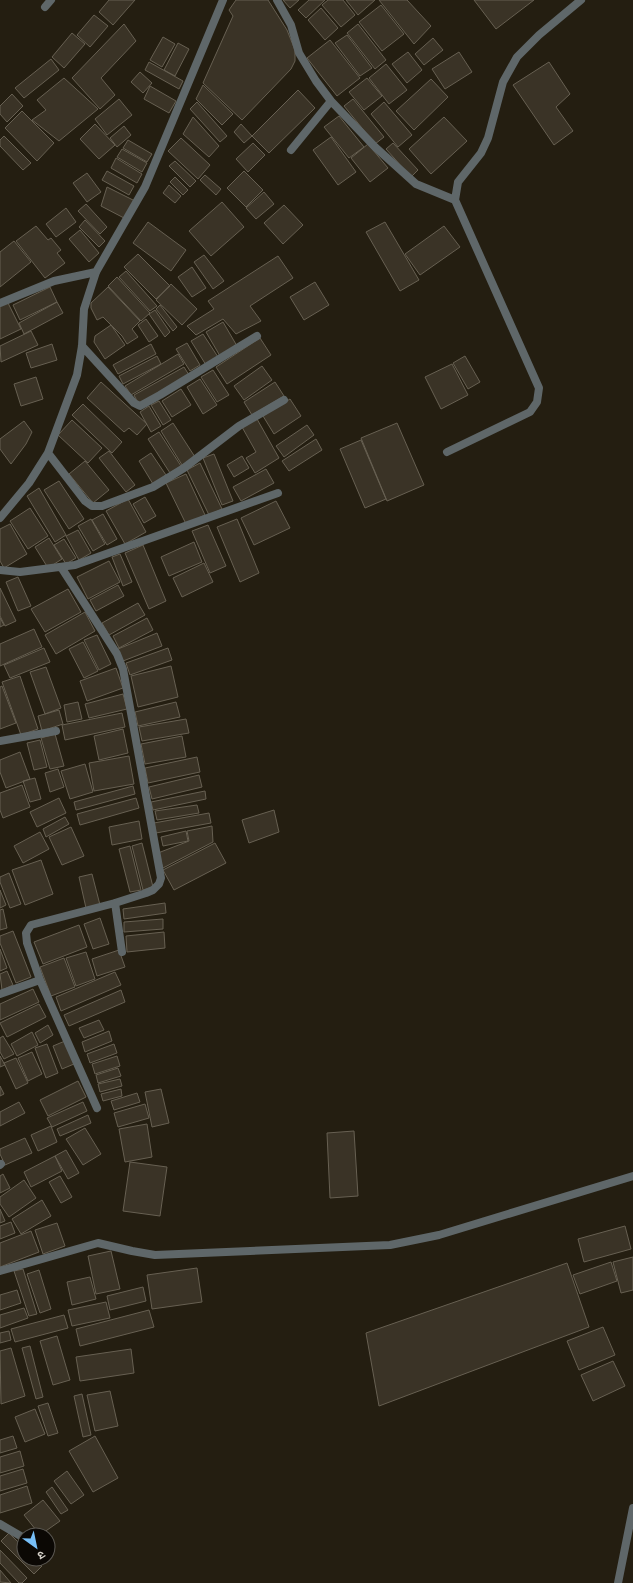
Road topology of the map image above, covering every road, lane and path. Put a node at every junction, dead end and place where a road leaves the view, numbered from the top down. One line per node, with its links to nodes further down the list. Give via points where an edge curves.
1 (51, 0): 5 (street)
2 (223, 0): 9 (street, via 145,187)
3 (277, 0): 6 (street, via 292,25 299,53)
4 (581, 0): 8 (street, via 539,34 517,57 503,82 488,138 481,154 458,182)
5 (45, 8)
6 (332, 101): 7 (street); 8 (street, via 375,147 416,184)
7 (291, 150)
8 (455, 200): 14 (street, via 539,388 537,402 530,412)
9 (96, 272): 10 (street, via 54,281); 12 (street, via 84,309)
10 (0, 302)
11 (257, 336): 12 (street, via 140,406 134,403)
12 (82, 346): 15 (street, via 77,375)
13 (284, 400): 15 (street, via 239,426 184,468 153,487 102,506 92,506 85,501)
14 (446, 452)
15 (48, 453): 17 (street, via 29,483)
16 (278, 492): 18 (street, via 82,562)
17 (0, 518)
18 (61, 567): 19 (street, via 20,572); 22 (street, via 117,654 123,669 161,878 153,890)
19 (0, 570)
20 (56, 731): 21 (street)
21 (0, 741)
22 (115, 903): 23 (street); 24 (street, via 32,925 26,933 27,943)
23 (122, 952)
24 (40, 980): 25 (street); 26 (street)
25 (0, 994)
26 (97, 1108)
27 (633, 1176): 28 (street, via 439,1235 390,1245 155,1255 98,1243)
28 (0, 1271)
29 (633, 1508): 32 (street)
30 (0, 1524): 31 (street)
31 (16, 1533)
32 (618, 1583)

